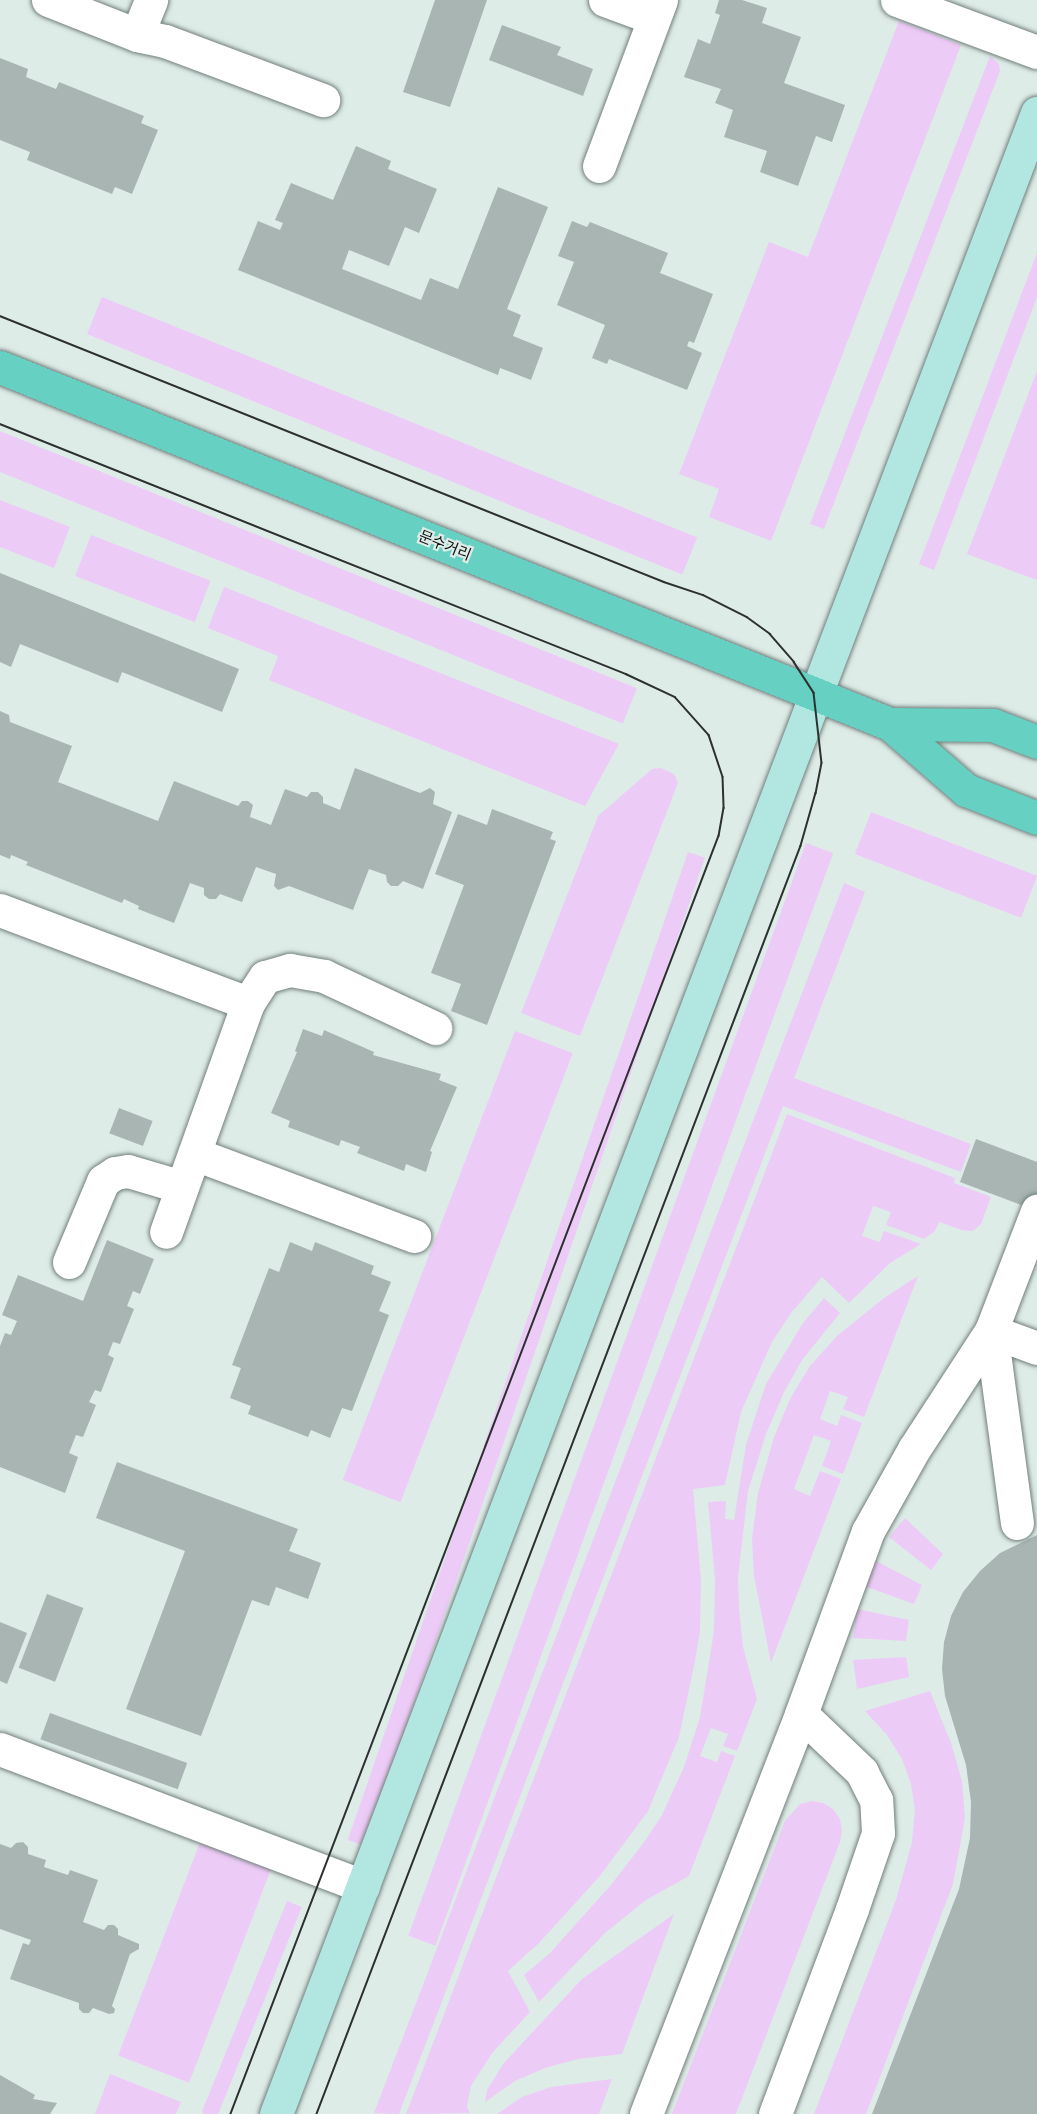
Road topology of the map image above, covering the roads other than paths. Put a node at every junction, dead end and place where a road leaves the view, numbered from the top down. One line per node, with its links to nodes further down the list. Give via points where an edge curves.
1 (48, 0): 6 (street)
2 (151, 0): 6 (street)
3 (605, 0): 5 (street)
4 (897, 0): 7 (street)
5 (658, 9): 10 (street)
6 (137, 35): 8 (street, via 165,41)
7 (1037, 52)
8 (323, 100)
9 (1037, 113): 12 (street)
10 (599, 166)
11 (0, 367): 12 (main road, 문수거리)
12 (814, 693): 13 (main road, 문수거리); 30 (street)
13 (890, 724): 14 (main road, via 993,724); 15 (main road, via 966,790)
14 (1037, 742)
15 (1037, 818)
16 (0, 910): 17 (street)
17 (248, 1003): 18 (street, via 265,977 290,970 324,976); 19 (street)
18 (435, 1028)
19 (195, 1154): 20 (street); 23 (street)
20 (182, 1187): 22 (street); 24 (street, via 128,1171 115,1173 103,1181)
21 (1037, 1210): 25 (street)
22 (166, 1232)
23 (414, 1236)
24 (69, 1262)
25 (991, 1331): 26 (street); 27 (street); 28 (street, via 914,1449 868,1531)
26 (1037, 1348)
27 (1017, 1523)
28 (801, 1714): 32 (street); 33 (street, via 862,1772 876,1800 878,1833)
29 (0, 1749): 30 (street)
30 (363, 1886): 31 (street)
31 (276, 2114)
32 (646, 2114)
33 (775, 2114)

